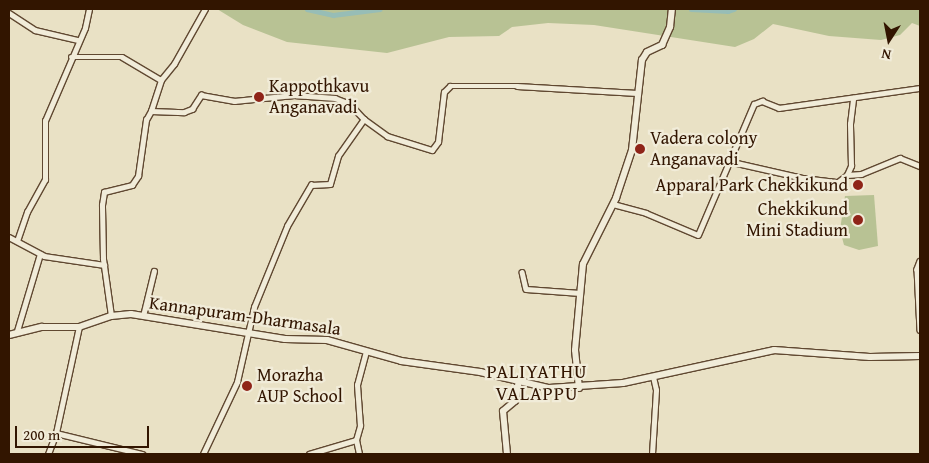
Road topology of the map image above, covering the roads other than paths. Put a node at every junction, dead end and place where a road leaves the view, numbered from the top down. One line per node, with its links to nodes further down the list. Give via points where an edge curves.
1 (89, 9): 5 (street, via 85,28)
2 (205, 9): 7 (street, via 174,64)
3 (672, 9): 9 (main road, via 670,28 662,45 648,52 642,60)
4 (9, 13): 5 (street, via 35,30)
5 (78, 40): 6 (street)
6 (71, 57): 7 (street, via 122,57); 18 (street, via 45,121 45,180 27,212)
7 (161, 80): 11 (street)
8 (920, 88): 10 (street)
9 (637, 93): 12 (street, via 450,86 444,92 438,142 432,150 387,136); 16 (main road, via 632,150)
10 (853, 98): 13 (street, via 779,108 762,101 754,104 745,132); 15 (street, via 851,166)
11 (151, 111): 12 (street, via 184,112 192,109 201,95 234,101 294,95 335,98 350,104); 21 (street, via 146,120 138,176 132,185 104,192 100,218)
12 (364, 119): 30 (street, via 338,156 330,184 311,185 298,206 264,278 254,307)
13 (728, 161): 15 (street, via 820,181 838,182); 16 (street, via 713,205 698,235 646,213)
14 (920, 166): 15 (street, via 904,157 861,174)
15 (847, 175)
16 (613, 204): 24 (main road, via 589,248)
17 (9, 237): 18 (street)
18 (16, 241): 19 (street)
19 (40, 254): 21 (street); 29 (street)
20 (920, 261): 28 (street, via 917,269)
21 (104, 265): 25 (street)
22 (154, 271): 26 (street)
23 (522, 272): 24 (street, via 526,289)
24 (580, 293): 36 (main road, via 576,350)
25 (111, 316): 26 (main road, Kannapuram-Dharmasala); 27 (main road, Kannapuram-Dharmasala)
26 (143, 316): 30 (main road, Kannapuram-Dharmasala)
27 (79, 327): 29 (main road, Kannapuram-Dharmasala); 37 (street)
28 (920, 330)
29 (17, 331): 31 (main road, Kannapuram-Dharmasala)
30 (250, 334): 32 (main road, Kannapuram-Dharmasala, via 327,340); 41 (street, via 237,382)
31 (9, 335)
32 (366, 352): 35 (main road, Kannapuram-Dharmasala); 38 (street, via 357,385 360,426)
33 (920, 356): 34 (main road, Kannapuram-Dharmasala, via 870,357 774,350)
34 (653, 377): 36 (main road, Kannapuram-Dharmasala); 45 (street, via 656,390)
35 (519, 382): 36 (main road, Kannapuram-Dharmasala, via 549,388); 44 (main road, via 515,401 503,411)
36 (579, 388)
37 (56, 432): 39 (street); 40 (street)
38 (356, 440): 42 (street); 43 (street)
39 (48, 454)
40 (142, 454)
41 (203, 454)
42 (309, 454)
43 (359, 454)
44 (507, 454)
45 (652, 454)

